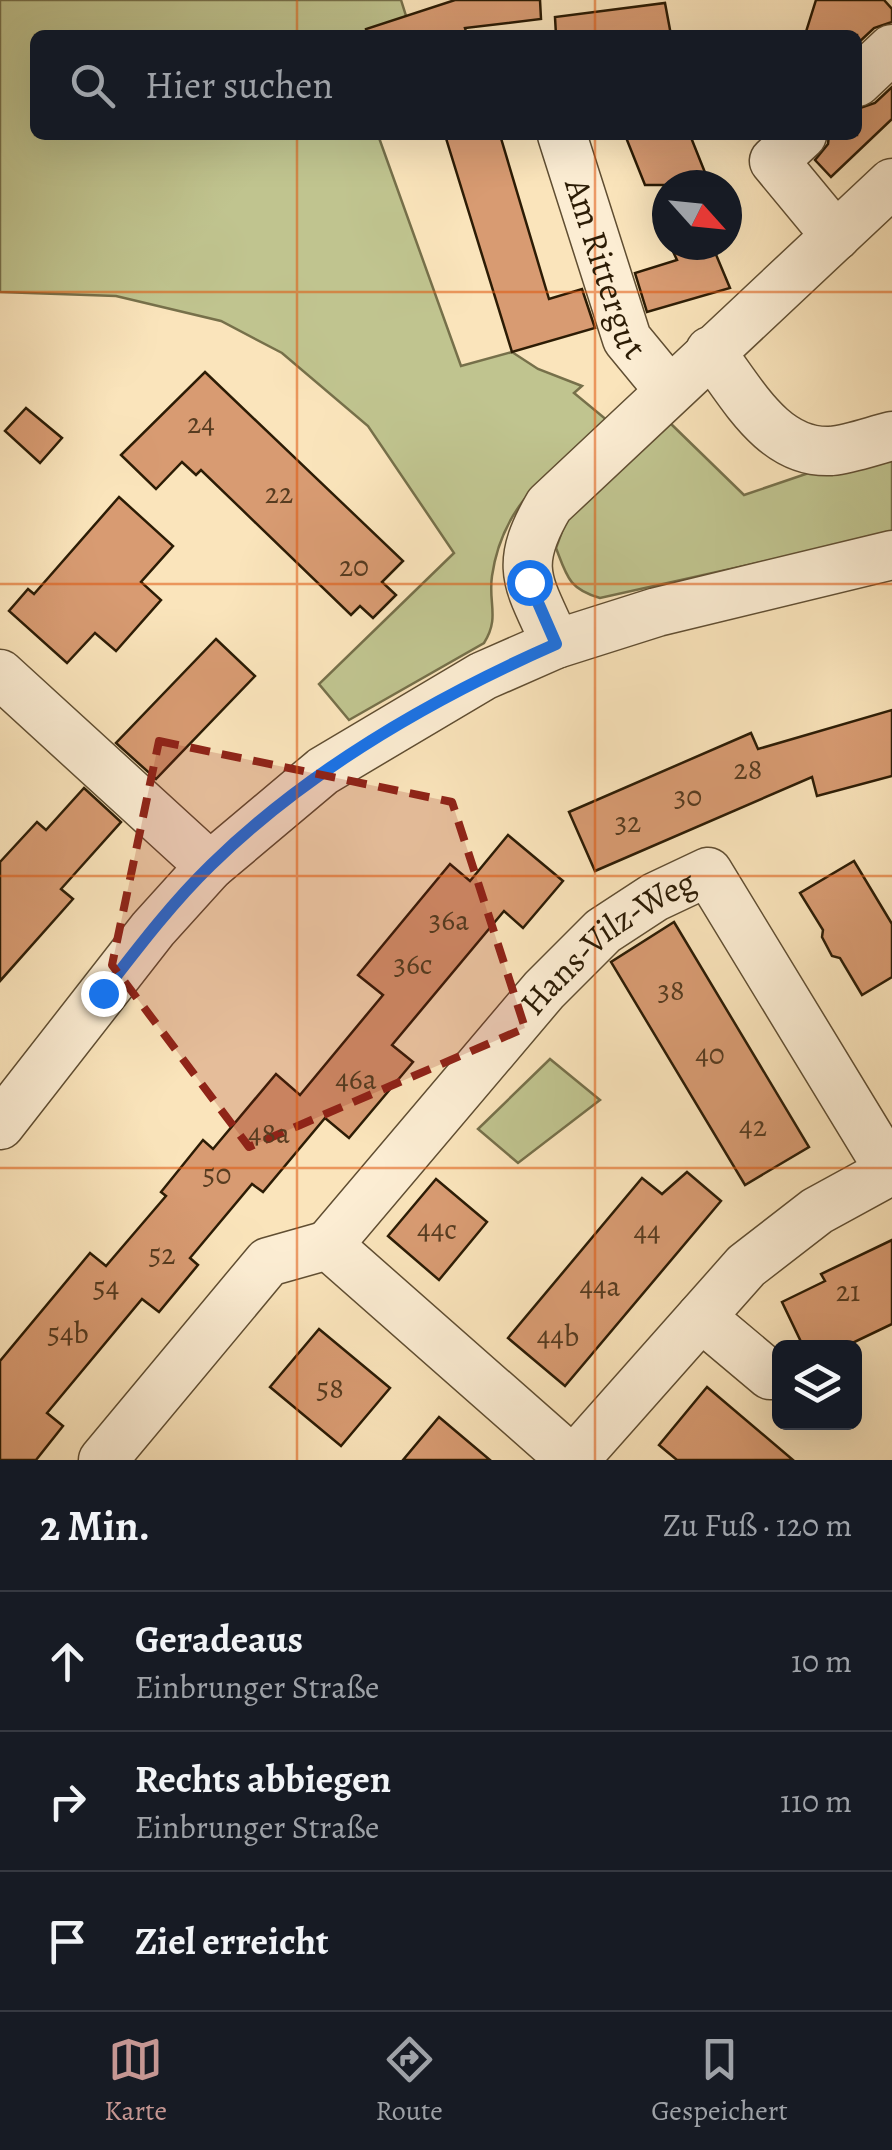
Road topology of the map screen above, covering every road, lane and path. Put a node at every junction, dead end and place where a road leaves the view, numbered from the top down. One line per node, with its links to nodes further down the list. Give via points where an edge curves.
1 (892, 49): 2 (street)
2 (862, 77)
3 (564, 140): 8 (street, Am Rittergut, via 627,339)
4 (797, 140): 6 (street, via 774,161)
5 (892, 182): 6 (street)
6 (836, 236): 7 (street)
7 (710, 351): 8 (street); 9 (street, via 772,431 798,447 835,450)
8 (669, 390): 11 (street, via 549,506 536,528 525,563)
9 (892, 436)
10 (892, 555): 11 (street, via 657,612)
11 (556, 644): 13 (street, via 483,676 323,771)
12 (0, 674): 13 (street)
13 (210, 866): 14 (street)
14 (0, 1125)
15 (891, 1170): 16 (street, Hans-Vilz-Weg, via 708,872 603,931 544,990); 17 (street, Hans-Vilz-Weg, via 817,1211 746,1266)
16 (328, 1245): 19 (street, via 268,1262); 20 (street, Hans-Vilz-Weg)
17 (701, 1317): 18 (street); 20 (street, Hans-Vilz-Weg)
18 (770, 1376)
19 (104, 1460)
20 (573, 1460)

